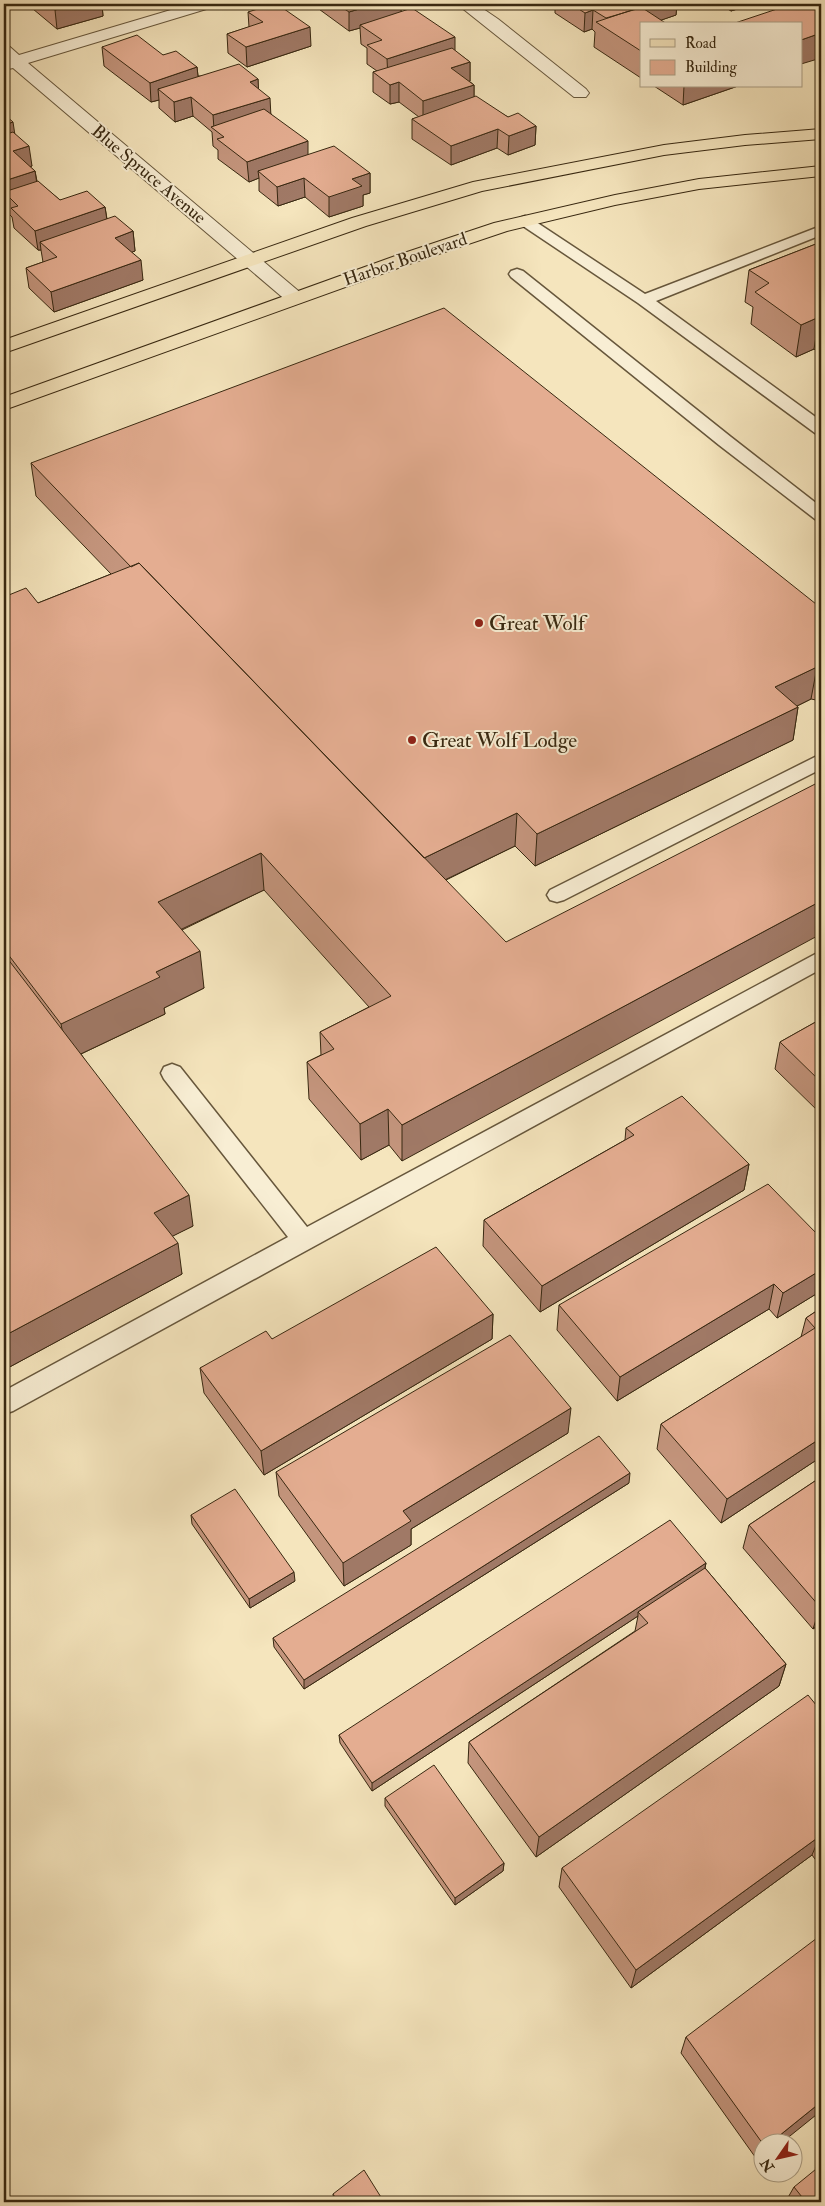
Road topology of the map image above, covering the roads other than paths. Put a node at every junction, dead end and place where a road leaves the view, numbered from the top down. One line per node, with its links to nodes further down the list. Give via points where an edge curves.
1 (207, 4): 3 (street)
2 (464, 4): 4 (street, via 492,22)
3 (8, 59): 9 (street, Blue Spruce Avenue)
4 (580, 93)
5 (821, 134): 9 (main road, via 664,150 479,186 359,222)
6 (821, 171): 7 (main road, Harbor Boulevard, via 699,184)
7 (525, 222): 11 (main road, Harbor Boulevard, via 469,237); 12 (lane)
8 (821, 230): 12 (lane)
9 (251, 261): 11 (street, Blue Spruce Avenue); 13 (main road)
10 (517, 274): 16 (lane)
11 (295, 298): 14 (main road, Harbor Boulevard)
12 (644, 300): 15 (lane)
13 (4, 348)
14 (4, 404)
15 (821, 429)
16 (821, 515)
17 (821, 761): 18 (lane)
18 (557, 895)
19 (821, 959): 21 (lane)
20 (172, 1073): 21 (lane)
21 (304, 1240): 22 (lane)
22 (4, 1403)

